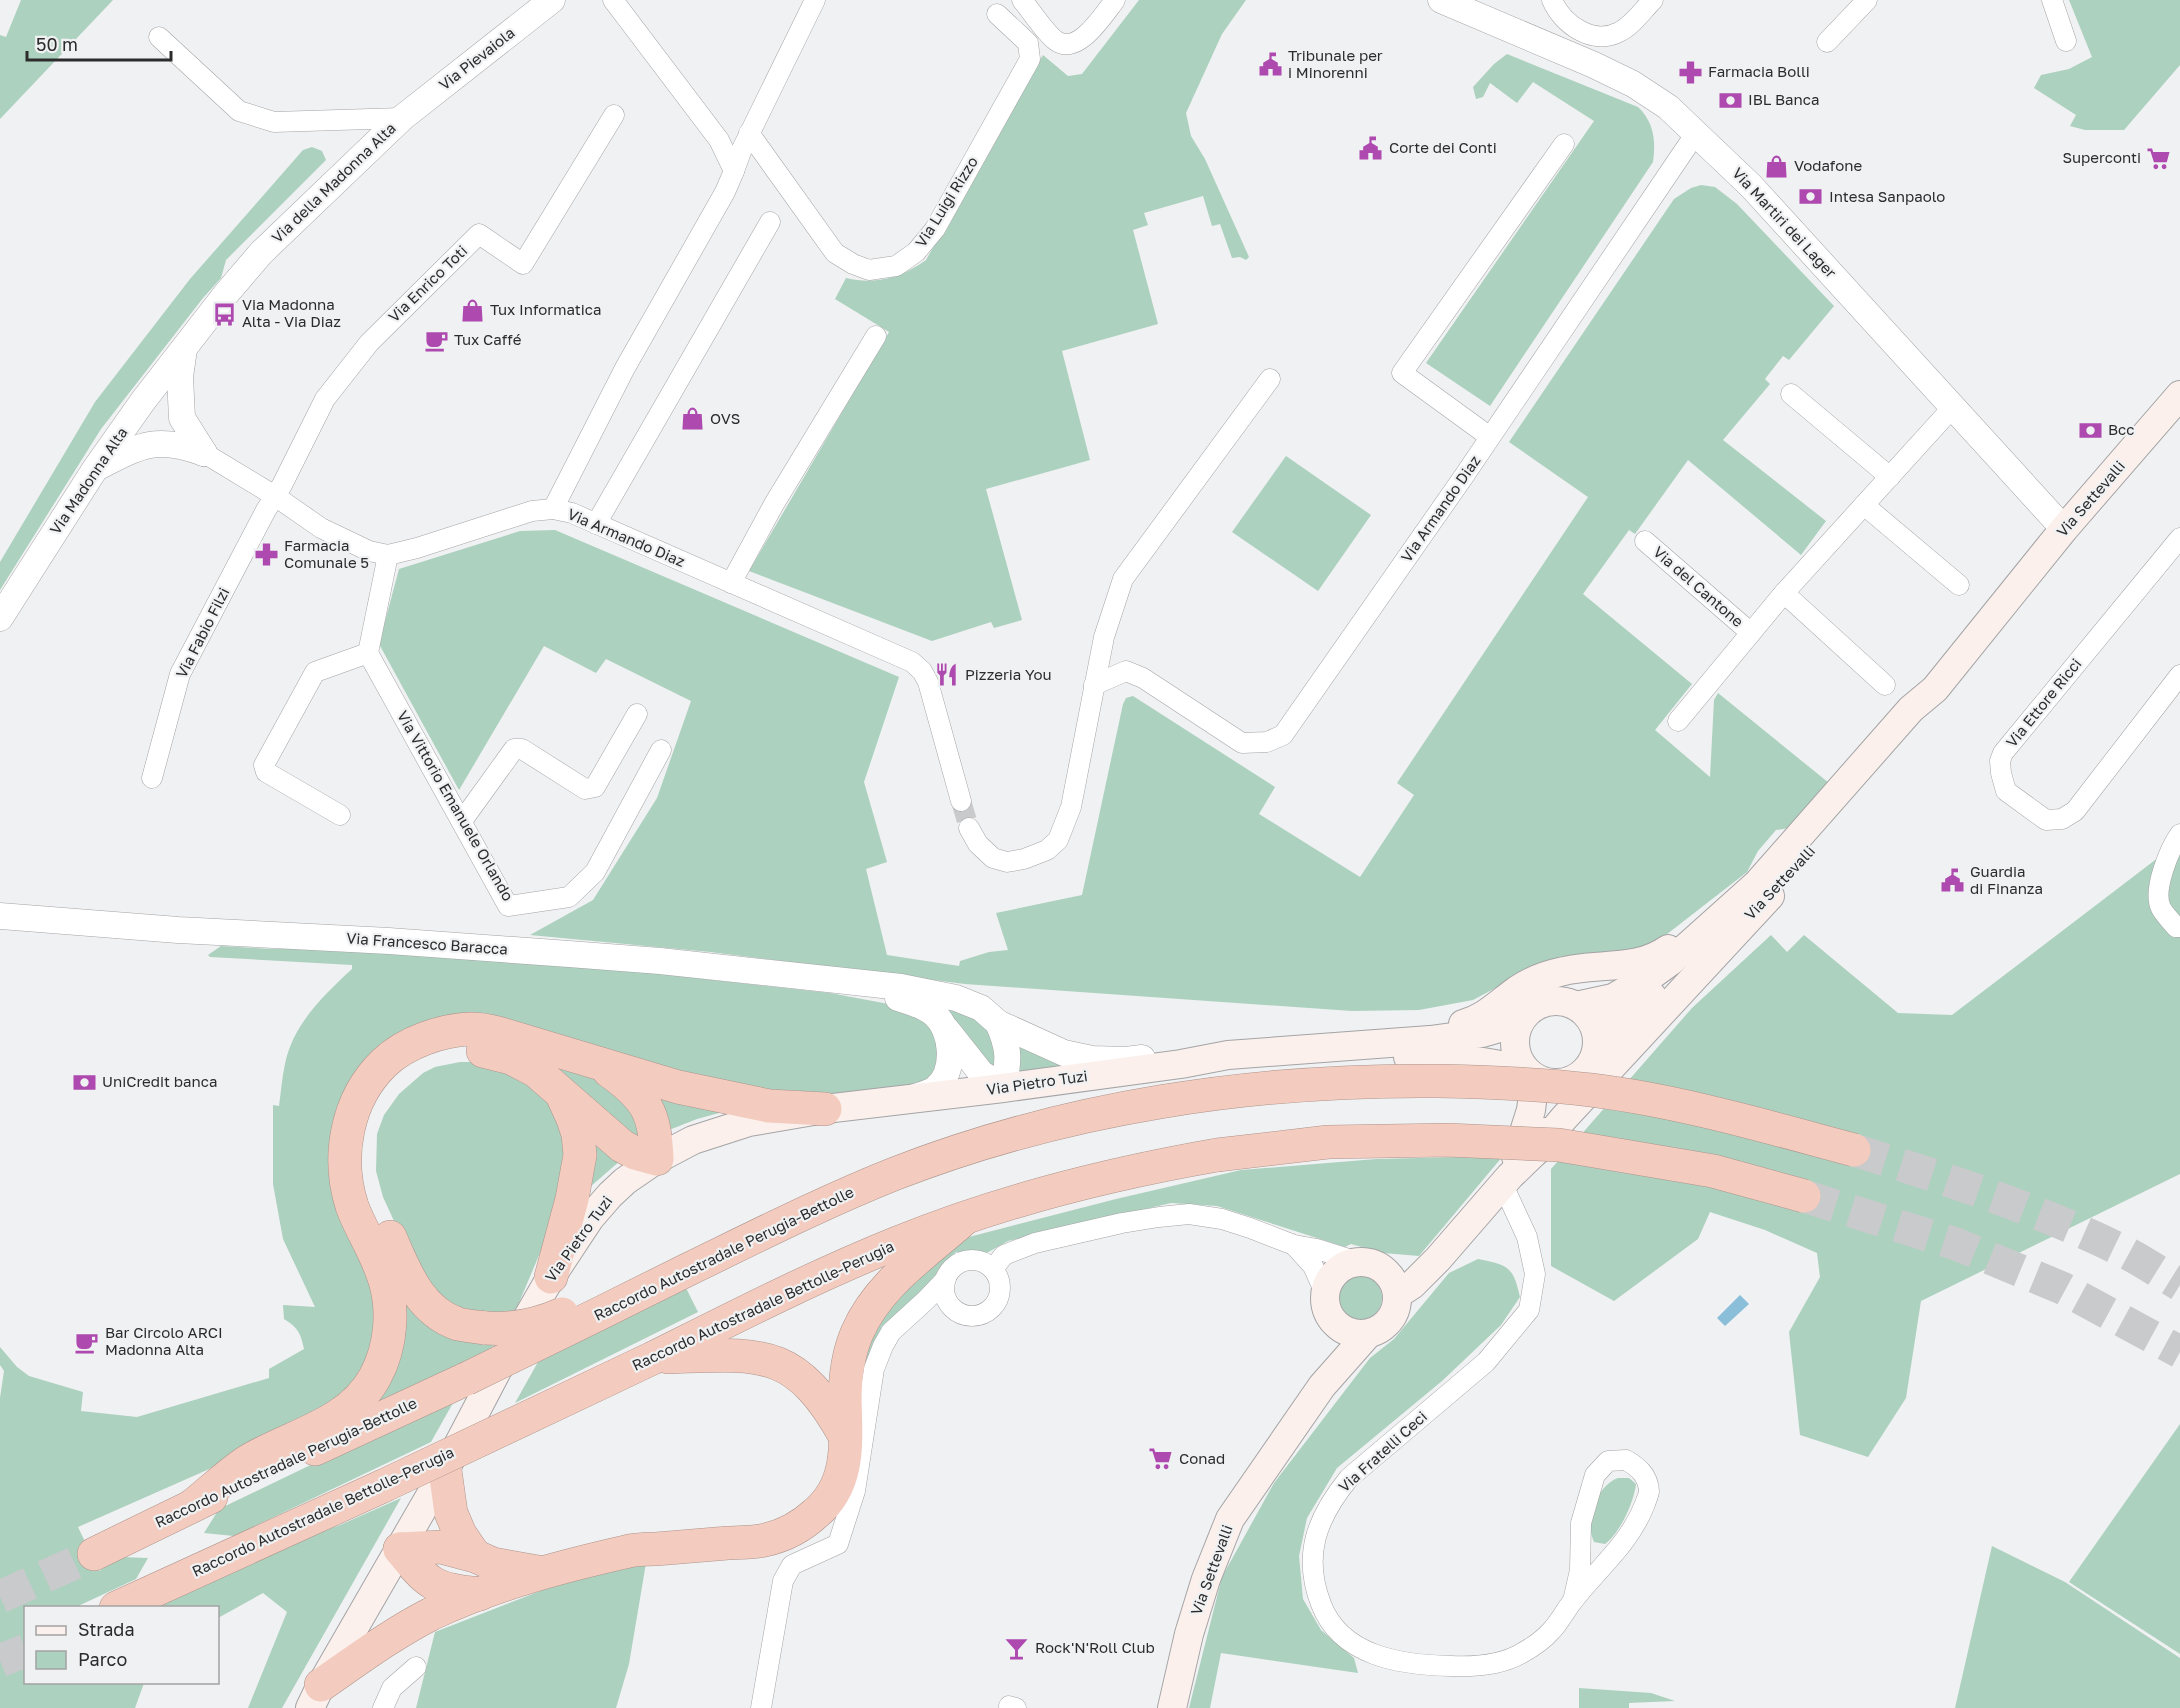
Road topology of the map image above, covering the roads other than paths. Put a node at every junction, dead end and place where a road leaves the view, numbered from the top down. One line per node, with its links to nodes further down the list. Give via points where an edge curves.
1 (552, 0): 16 (street, Via Pievaiola)
2 (613, 0): 20 (street, via 719,140)
3 (815, 0): 17 (street)
4 (1022, 0): 5 (street, via 1056,41 1066,45 1088,36)
5 (1115, 0)
6 (1441, 0): 18 (street, Via Martiri dei Lager, via 1633,84 1668,107)
7 (1653, 0): 10 (street, via 1622,31 1608,38 1569,25)
8 (1867, 0): 14 (street)
9 (2052, 0): 13 (street)
10 (1552, 1)
11 (997, 14): 17 (street, Via Luigi Rizzo, via 1028,43 1030,59 934,229 916,252 896,266 868,270 835,253)
12 (159, 37): 16 (street, Via della Madonna Alta, via 239,111 274,122)
13 (2066, 41)
14 (1827, 42)
15 (614, 115): 35 (street, Via Enrico Toti, via 523,264 479,234 369,342 325,399)
16 (402, 118): 23 (street, Via della Madonna Alta, via 261,253)
17 (749, 133): 20 (street)
18 (1696, 133): 28 (street, Via Martiri dei Lager, via 1751,186); 30 (street, Via Armando Diaz)
19 (1564, 144): 30 (street, via 1402,373)
20 (734, 171): 37 (street, via 625,368)
21 (770, 222): 38 (street)
22 (876, 336): 43 (street)
23 (184, 349): 27 (street, Via Madonna Alta); 29 (street, via 179,386)
24 (1270, 379): 48 (street, via 1123,579)
25 (1791, 394): 34 (street)
26 (2180, 395): 39 (main road, Via Settevalli)
27 (143, 401): 29 (street, via 157,403); 31 (street, via 148,421); 33 (street, Via Madonna Alta)
28 (1953, 407): 34 (street, Via del Cantone); 39 (street, Via Martiri dei Lager)
29 (182, 418): 32 (street)
30 (1490, 437): 50 (street, Via Armando Diaz, via 1283,735 1267,742 1242,743 1143,678)
31 (169, 443): 32 (street); 33 (street, via 137,448)
32 (204, 453): 35 (street)
33 (95, 469): 46 (street, Via Madonna Alta)
34 (1890, 477): 36 (street, Via del Cantone)
35 (275, 496): 42 (street, via 321,528 369,551); 57 (street, Via Fabio Filzi, via 180,674)
36 (1864, 505): 44 (street); 45 (street, Via del Cantone)
37 (553, 509): 38 (street, Via Armando Diaz); 42 (street, Via Armando Diaz, via 532,511)
38 (596, 524): 43 (street, Via Armando Diaz)
39 (2064, 529): 63 (main road, Via Settevalli, via 1935,689 1924,720)
40 (2180, 538): 51 (street, Via Ettore Ricci, via 2003,753 2000,761 2006,791 2046,820 2062,819 2075,811)
41 (1645, 541): 47 (street, Via del Cantone)
42 (388, 555): 49 (street)
43 (731, 583): 58 (street, Via Armando Diaz, via 912,662 922,671 942,725)
44 (1959, 585)
45 (1784, 594): 47 (street, Via del Cantone); 53 (street)
46 (0, 618)
47 (1750, 633): 55 (street, Via del Cantone)
48 (1104, 637): 50 (street); 52 (street)
49 (368, 653): 59 (street, via 315,672 264,765 266,772); 60 (street, Via Vittorio Emanuele Orlando)
50 (1126, 671): 52 (street)
51 (2180, 675)
52 (1094, 685): 61 (street, via 1071,807 1058,840 1047,850 1024,860 1007,862 993,858)
53 (1885, 685)
54 (637, 714): 60 (street, via 596,787 585,789 522,749 514,749)
55 (1678, 721)
56 (661, 750): 60 (street, Via Vittorio Emanuele Orlando, via 595,872 569,897 508,906)
57 (152, 778)
58 (962, 801)
59 (340, 815)
60 (462, 821)
61 (969, 828)
62 (2180, 834): 65 (street, via 2170,848 2160,886 2160,906)
63 (1764, 890): 67 (main road, Via Settevalli, via 1649,977 1613,998); 71 (main road, via 1643,961 1561,971 1518,989 1478,1020); 73 (main road, Via Settevalli, via 1725,938 1680,976 1622,1014 1605,1032); 83 (main road)
64 (0, 916): 66 (street, Via Francesco Baracca, via 660,961)
65 (2180, 927)
66 (852, 983): 68 (street, via 919,1005); 70 (street, via 901,987 956,998 981,1008)
67 (1576, 1006): 69 (main road, via 1564,1001 1538,1004); 73 (main road, via 1594,1025)
68 (939, 1020): 78 (street, via 981,1073); 80 (street, via 949,1042 944,1077 935,1089)
69 (1519, 1022): 71 (main road, Via Pietro Tuzi, via 1482,1033 1430,1040); 76 (main road, via 1514,1047)
70 (998, 1023): 72 (street, via 1064,1053 1092,1059); 78 (street, via 1007,1043 1009,1062)
71 (1343, 1045): 72 (main road, Via Pietro Tuzi)
72 (1307, 1048): 75 (main road, Via Pietro Tuzi, via 1228,1055)
73 (1597, 1050): 77 (main road, via 1584,1072)
74 (596, 1062): 81 (highway, via 678,1087 769,1106); 84 (highway, via 634,1091 646,1107 653,1119); 104 (highway, via 498,1033 471,1029 422,1040 394,1054 374,1073 354,1108 344,1155 352,1206 388,1291 389,1331 378,1371 355,1402 329,1422 248,1461)
75 (1181, 1064): 76 (main road, Via Pietro Tuzi, via 1229,1069 1339,1057 1431,1056 1493,1062); 78 (main road, Via Pietro Tuzi)
76 (1530, 1074): 77 (main road, via 1548,1083); 85 (main road, via 1531,1110)
77 (1573, 1080): 83 (main road, via 1551,1114)
78 (1003, 1088): 80 (main road, Via Pietro Tuzi)
79 (560, 1093): 84 (highway, via 622,1146); 87 (highway, bridge, via 523,1063 481,1050 436,1055 421,1061 381,1094 366,1129 362,1157 365,1182 419,1296 459,1324 518,1328 541,1323 730,1238); 92 (highway, via 578,1134 580,1155)
80 (910, 1099): 81 (main road, Via Pietro Tuzi)
81 (825, 1109): 84 (main road, Via Pietro Tuzi, via 748,1122 693,1140)
82 (1854, 1150): 87 (highway, Raccordo Autostradale Perugia-Bettolle, bridge, via 1726,1117 1590,1090 1467,1082 1327,1084 1161,1102 1040,1128 918,1166)
83 (1536, 1151): 85 (main road)
84 (657, 1159): 92 (main road, Via Pietro Tuzi, via 610,1195)
85 (1507, 1180): 94 (main road, via 1412,1286); 110 (street, Via Fratelli Ceci, via 1535,1274 1529,1310 1486,1362 1349,1478 1333,1498 1315,1538 1313,1577 1325,1615 1335,1629 1353,1644 1395,1662 1468,1666 1496,1663 1521,1654 1551,1632)
86 (1804, 1196): 88 (highway, Raccordo Autostradale Bettolle-Perugia, bridge, via 1713,1171 1559,1145 1448,1140 1328,1142 1139,1169 1059,1188)
87 (810, 1209): 104 (highway, Raccordo Autostradale Perugia-Bettolle, bridge, via 466,1379)
88 (964, 1219): 100 (highway, Raccordo Autostradale Bettolle-Perugia, via 898,1242); 102 (highway, via 882,1291 856,1334 847,1365)
89 (1294, 1245): 90 (street); 91 (street, via 1222,1219 1189,1214 1160,1216 1035,1243 1004,1255); 95 (street, via 1313,1266)
90 (1358, 1262): 94 (main road, via 1368,1262); 95 (main road, via 1336,1271)
91 (993, 1269): 93 (street, via 985,1263 966,1261 957,1264); 96 (street, via 1000,1293 991,1309 975,1316)
92 (550, 1277): 103 (main road, Via Pietro Tuzi)
93 (946, 1279): 96 (street, via 946,1298); 97 (street)
94 (1392, 1282): 99 (main road, Via Settevalli, via 1394,1315)
95 (1325, 1293): 98 (main road, via 1326,1311)
96 (958, 1312): 97 (street, via 925,1312)
97 (906, 1320): 115 (street, via 891,1332 874,1369 855,1491 838,1544 792,1564 783,1581)
98 (1337, 1326): 99 (main road); 101 (main road, Via Settevalli, via 1333,1357)
99 (1368, 1334): 101 (main road, Via Settevalli)
100 (655, 1357): 102 (highway, via 729,1354 775,1362 819,1394); 111 (highway, Raccordo Autostradale Bettolle-Perugia, bridge)
101 (1322, 1386): 116 (main road, Via Settevalli, via 1230,1519 1189,1634)
102 (847, 1440): 108 (highway, via 837,1488 818,1512 791,1531 765,1540 628,1551)
103 (445, 1470): 105 (main road, Via Pietro Tuzi); 107 (highway, via 451,1514)
104 (192, 1506): 106 (highway, Raccordo Autostradale Perugia-Bettolle)
105 (400, 1549): 107 (highway, via 441,1547); 109 (highway, via 434,1584); 113 (main road, Via Pietro Tuzi)
106 (94, 1554)
107 (474, 1556): 108 (highway, via 493,1564)
108 (542, 1573): 109 (highway)
109 (480, 1594): 113 (highway, via 431,1614 392,1637)
110 (1573, 1601): 110 (street, Via Fratelli Ceci, via 1637,1524 1649,1492 1643,1471 1626,1460 1608,1461 1595,1474 1581,1523 1580,1570)
111 (121, 1606)
112 (416, 1667): 114 (street, via 392,1688)
113 (315, 1697)
114 (383, 1708)
115 (761, 1708)
116 (1172, 1708)

